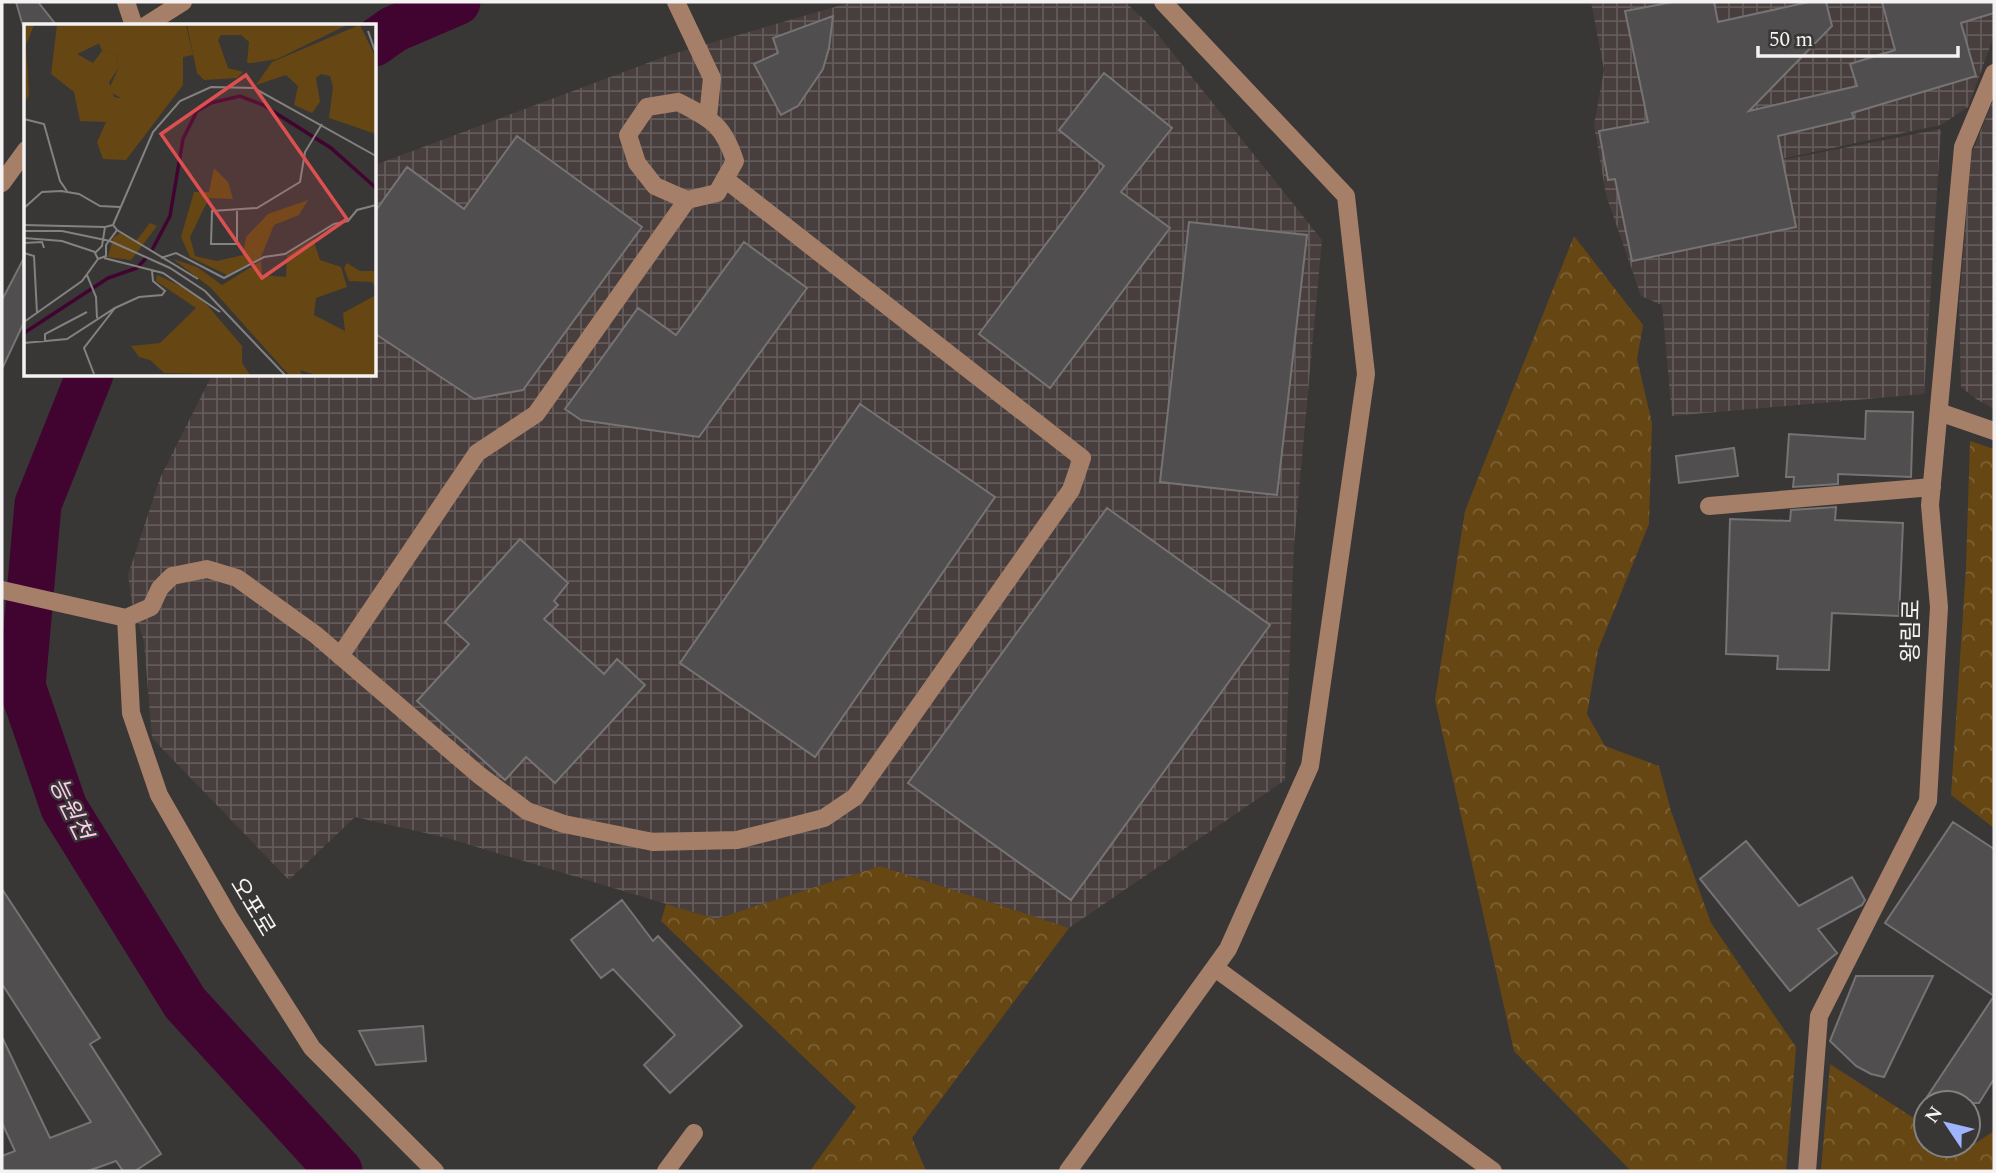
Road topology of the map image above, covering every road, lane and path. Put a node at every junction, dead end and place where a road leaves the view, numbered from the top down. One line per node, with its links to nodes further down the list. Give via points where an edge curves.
1 (127, 2): 5 (street)
2 (183, 2): 6 (street)
3 (676, 2): 8 (street, via 712,78)
4 (1163, 2): 20 (street, via 1346,196 1366,374 1310,766 1228,949)
5 (133, 24)
6 (148, 24)
7 (1994, 73): 13 (street, 왕림로, via 1963,147)
8 (708, 117): 10 (street, via 727,138 735,161); 12 (street, via 678,102 647,107 628,135 637,163 655,186)
9 (24, 153): 11 (street)
10 (725, 179): 12 (street, via 717,193); 19 (street, via 1082,458 1071,490 855,797 824,818 737,841 653,842 564,824 527,811)
11 (2, 183)
12 (687, 200): 19 (street, via 536,414 477,453)
13 (1939, 412): 14 (street); 15 (street, 왕림로)
14 (1994, 431)
15 (1932, 487): 16 (street); 26 (street, 왕림로, via 1939,607 1928,801 1819,1016)
16 (1709, 506)
17 (2, 590): 18 (street)
18 (126, 618): 19 (street, via 152,607 172,576 207,569 237,578); 22 (street, 오포로, via 131,713 159,794 229,917 312,1048)
19 (340, 656)
20 (1215, 968): 24 (street); 25 (street)
21 (694, 1133): 23 (street)
22 (435, 1171)
23 (666, 1171)
24 (1069, 1171)
25 (1493, 1171)
26 (1807, 1171)

